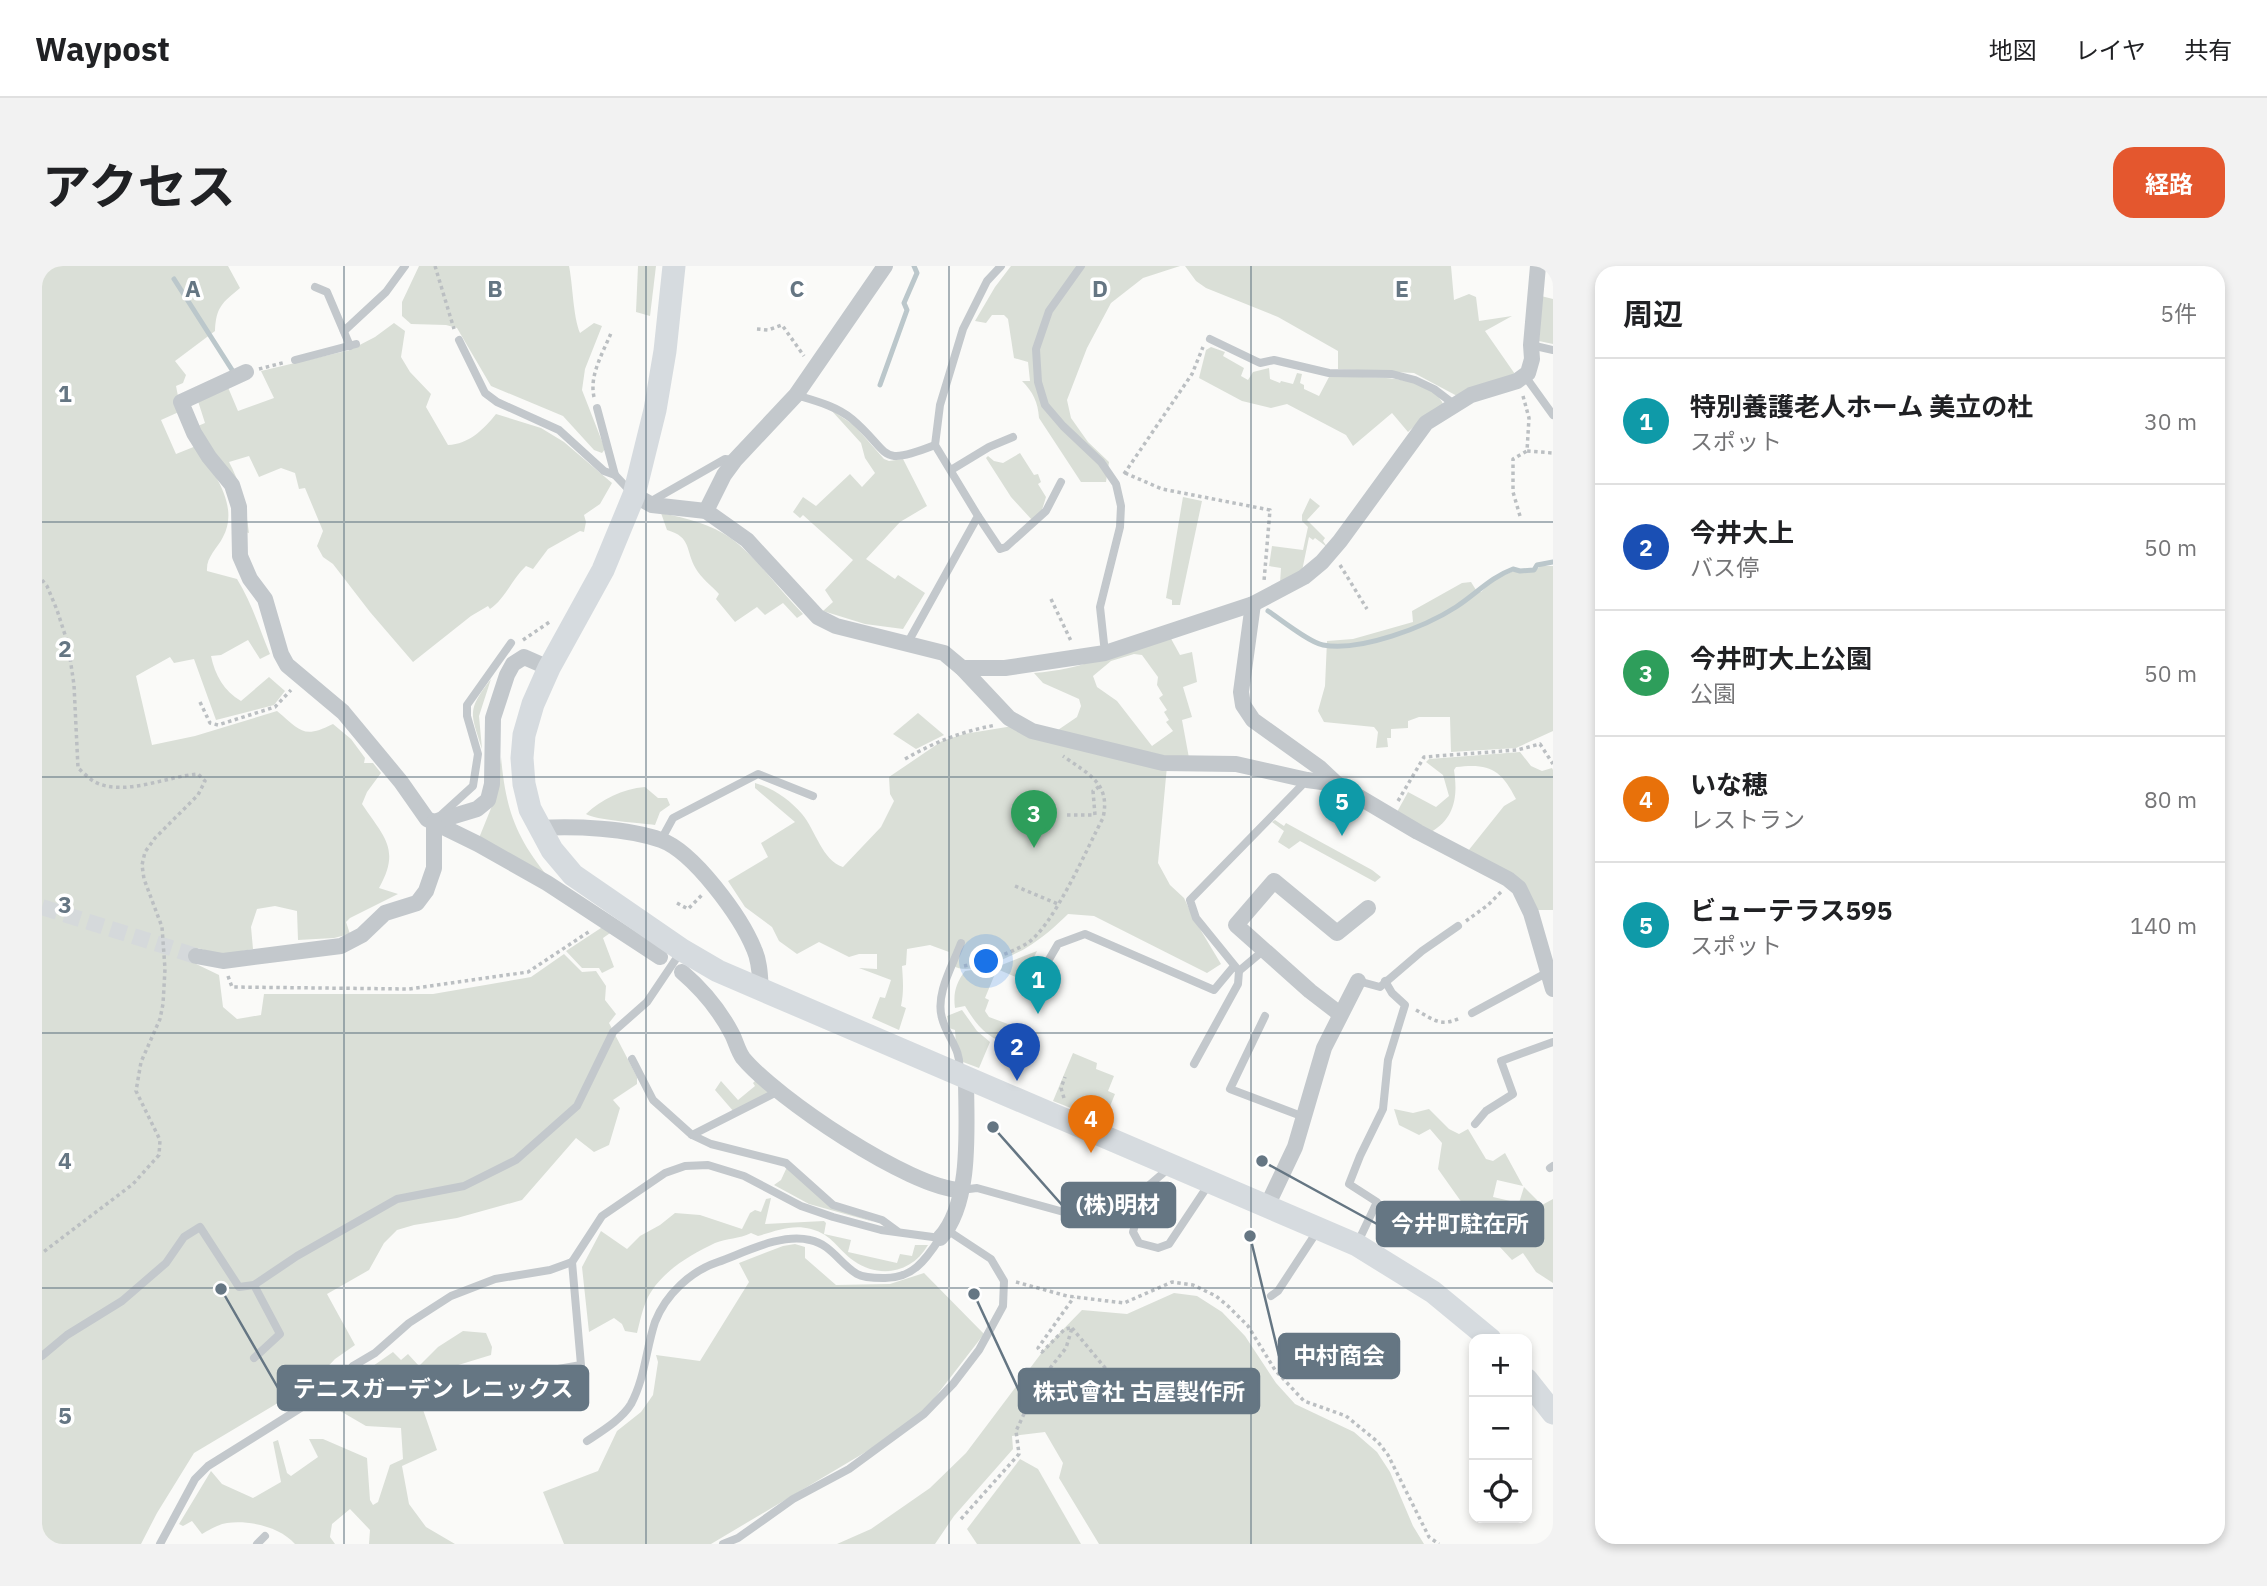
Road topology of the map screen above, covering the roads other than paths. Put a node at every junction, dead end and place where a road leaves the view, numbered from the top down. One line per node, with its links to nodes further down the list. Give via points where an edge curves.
1 (405, 266): 8 (lane, via 386,292)
2 (674, 266): 26 (street)
3 (884, 266): 16 (street)
4 (1001, 266): 21 (lane, via 987,281 962,329 940,405)
5 (1081, 266): 32 (lane, via 1049,311 1036,349 1038,382 1045,405 1101,462 1116,484 1120,527 1100,607)
6 (1538, 266): 11 (street)
7 (315, 287): 8 (lane, via 327,292)
8 (344, 331): 13 (lane, via 353,345)
9 (1210, 339): 17 (lane, via 1260,363 1274,360 1329,373 1392,374 1415,380)
10 (459, 340): 24 (lane, via 485,393 559,430 604,471)
11 (1531, 345): 12 (lane); 15 (street, via 1532,359)
12 (1553, 350)
13 (295, 359)
14 (246, 372): 38 (street, via 181,402 194,433 232,485 239,507 240,556 265,599 287,665 343,712)
15 (1521, 379): 17 (street); 19 (lane)
16 (796, 395): 21 (lane, via 850,418 888,456 909,455); 22 (street)
17 (1455, 405): 29 (street, via 1426,423 1415,436 1332,551 1304,577)
18 (597, 408): 24 (lane)
19 (1553, 415)
20 (1013, 438): 23 (lane)
21 (935, 445): 23 (lane)
22 (735, 460): 26 (lane, via 725,459); 27 (street)
23 (951, 470): 28 (lane)
24 (615, 475): 26 (lane)
25 (1061, 482): 28 (lane, via 1046,511 1006,547 1000,549)
26 (640, 499): 27 (street); 33 (street)
27 (706, 511): 31 (street, via 747,540 818,617)
28 (978, 516): 31 (lane)
29 (1258, 601): 32 (street); 36 (street, via 1241,692 1243,705 1253,720)
30 (511, 643): 38 (lane, via 467,705 478,754 473,786)
31 (907, 644): 34 (street, via 944,653)
32 (1105, 653): 34 (street, via 1005,668)
33 (549, 668): 38 (street, via 524,657 513,664 493,718 488,800 477,809); 39 (street, via 533,704 522,758 527,796)
34 (962, 668): 35 (street, via 1009,718 1032,731 1163,763 1236,764)
35 (1307, 780): 36 (street); 48 (lane, via 1191,900 1196,918)
36 (1337, 784): 49 (street, via 1508,878 1525,896)
37 (813, 796): 40 (lane, via 758,774 673,818)
38 (434, 822): 45 (street, via 433,868 426,891 417,903 385,914 362,935 341,946 223,961); 46 (street, via 547,883)
39 (539, 828): 40 (street, via 617,831); 47 (street, via 573,875)
40 (662, 840): 54 (street, via 684,853 733,912 754,949)
41 (1368, 908): 44 (street, via 1337,933 1274,881 1236,925)
42 (1458, 926): 52 (lane)
43 (961, 943): 61 (lane, via 944,983 941,1017)
44 (1264, 950): 48 (lane); 56 (street)
45 (196, 956)
46 (660, 957)
47 (682, 961): 54 (street); 62 (street, via 733,1035 741,1056); 76 (lane, via 647,1002 613,1031 577,1106 516,1160 464,1186 397,1199)
48 (1236, 969): 50 (lane, via 1214,990 1085,934 1058,944); 60 (lane, via 1238,984)
49 (1548, 972): 53 (street); 55 (lane)
50 (1037, 980)
51 (1358, 981): 52 (lane, via 1380,987); 56 (street)
52 (1385, 981): 74 (lane, via 1405,1005 1388,1060 1384,1110 1349,1184 1377,1202)
53 (1553, 989)
54 (761, 991): 61 (street)
55 (1472, 1013)
56 (1340, 1014): 63 (street, via 1324,1048)
57 (1265, 1016): 63 (lane, via 1230,1089)
58 (1553, 1042): 64 (lane, via 1502,1061 1513,1094)
59 (632, 1059): 65 (lane, via 653,1100)
60 (1194, 1064)
61 (962, 1076): 66 (street); 68 (street, via 966,1171)
62 (779, 1091): 65 (lane); 68 (street, via 893,1167 950,1190)
63 (1304, 1116): 70 (street)
64 (1475, 1124)
65 (692, 1135): 72 (lane, via 786,1163 833,1205 882,1220)
66 (1173, 1165): 67 (street); 69 (lane)
67 (1211, 1181): 69 (lane, via 1168,1244 1157,1248 1139,1243 1133,1232); 70 (street)
68 (961, 1190): 69 (lane, via 977,1188 1100,1222); 73 (street)
69 (1137, 1196)
70 (1267, 1206): 71 (street)
71 (1319, 1228): 74 (street); 77 (lane)
72 (900, 1232): 73 (lane); 75 (lane, via 801,1206 744,1176 708,1166 685,1166 665,1173 602,1216)
73 (943, 1234): 84 (lane, via 920,1266 891,1278 857,1274 824,1245 793,1238 698,1271 675,1290 656,1321 630,1406); 88 (lane, via 991,1259 1004,1281 1003,1306 979,1350 924,1414 849,1469)
74 (1357, 1245): 78 (street, via 1433,1292)
75 (572, 1262): 81 (lane, via 581,1364); 86 (lane, via 495,1279 451,1296 409,1324 353,1366 334,1387 208,1466 195,1479)
76 (254, 1285): 79 (lane, via 239,1287 200,1227 184,1237 166,1263 122,1301); 80 (lane, via 280,1334)
77 (1271, 1296)
78 (1484, 1334)
79 (42, 1356)
80 (254, 1358)
81 (513, 1377)
82 (1532, 1386): 83 (street)
83 (1553, 1413)
84 (587, 1441)
85 (265, 1536): 87 (lane)
86 (160, 1544)
87 (257, 1544)
88 (723, 1544)

